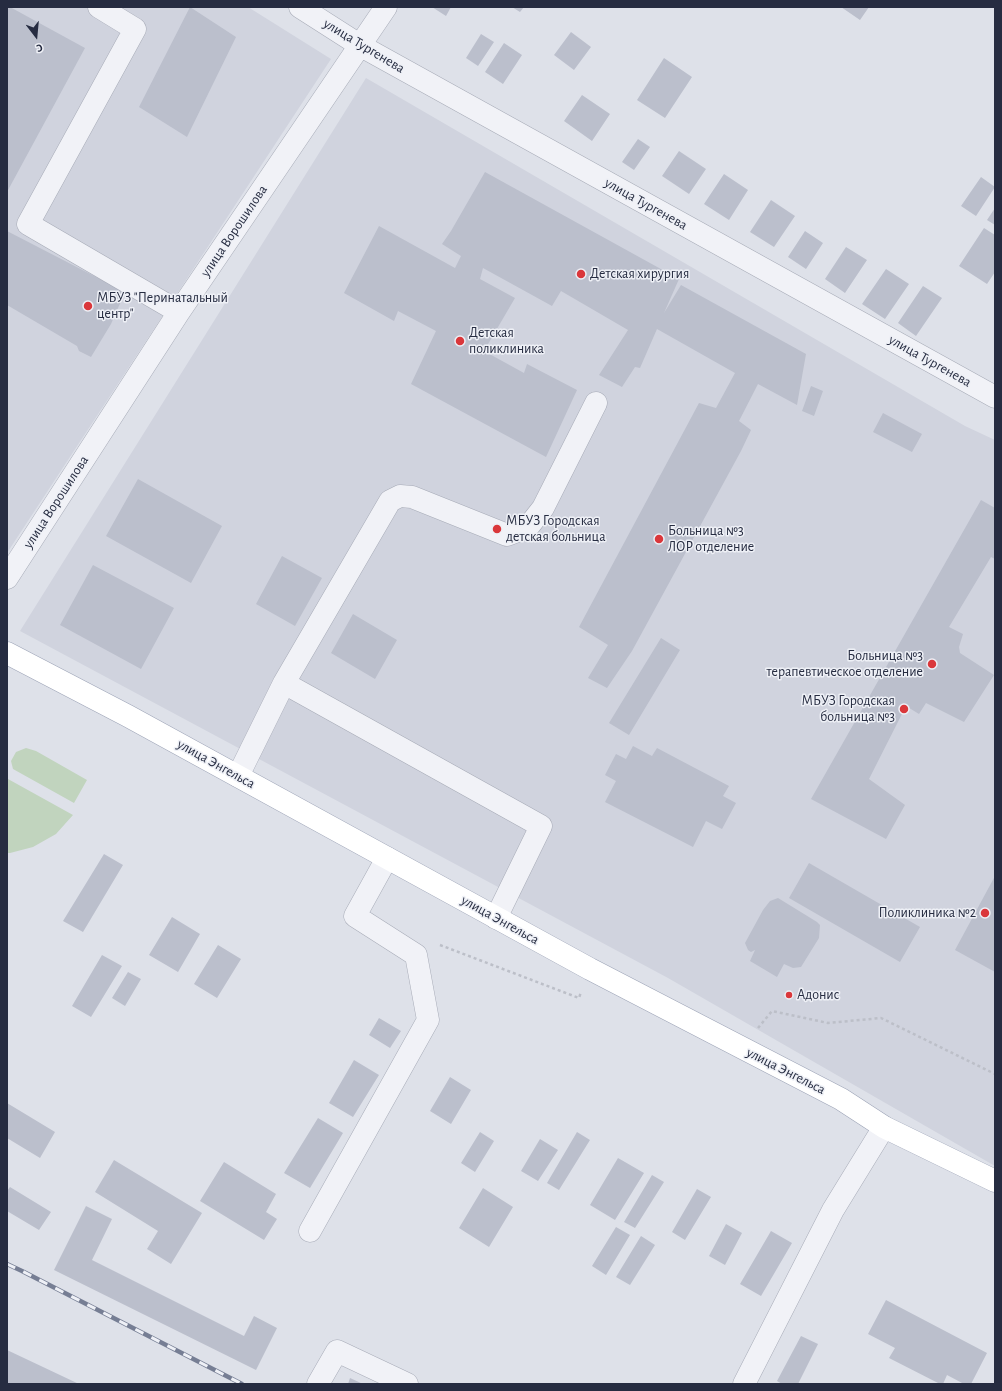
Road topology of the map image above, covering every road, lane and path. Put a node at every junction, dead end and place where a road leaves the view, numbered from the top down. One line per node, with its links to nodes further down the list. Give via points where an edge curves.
1 (99, 7): 5 (street, via 135,29 28,224)
2 (300, 7): 4 (street, улица Тургенева)
3 (386, 7): 4 (street, улица Ворошилова)
4 (361, 46): 5 (street, улица Ворошилова); 6 (street, улица Тургенева)
5 (179, 312): 8 (street, улица Ворошилова)
6 (993, 391)
7 (596, 403): 10 (street, via 542,508 528,527 507,535 412,497 400,496 390,501)
8 (7, 578)
9 (7, 653): 11 (main road, улица Энгельса)
10 (284, 683): 11 (street); 13 (street, via 541,826)
11 (238, 776): 12 (main road, улица Энгельса)
12 (387, 858): 13 (main road, улица Энгельса); 16 (street, via 355,916 416,955 428,1020)
13 (496, 918): 14 (main road, улица Энгельса, via 841,1099)
14 (884, 1127): 15 (main road, улица Энгельса); 19 (street, via 833,1210)
15 (995, 1181)
16 (310, 1231)
17 (318, 1384): 18 (street, via 337,1351)
18 (407, 1384)
19 (744, 1384)

